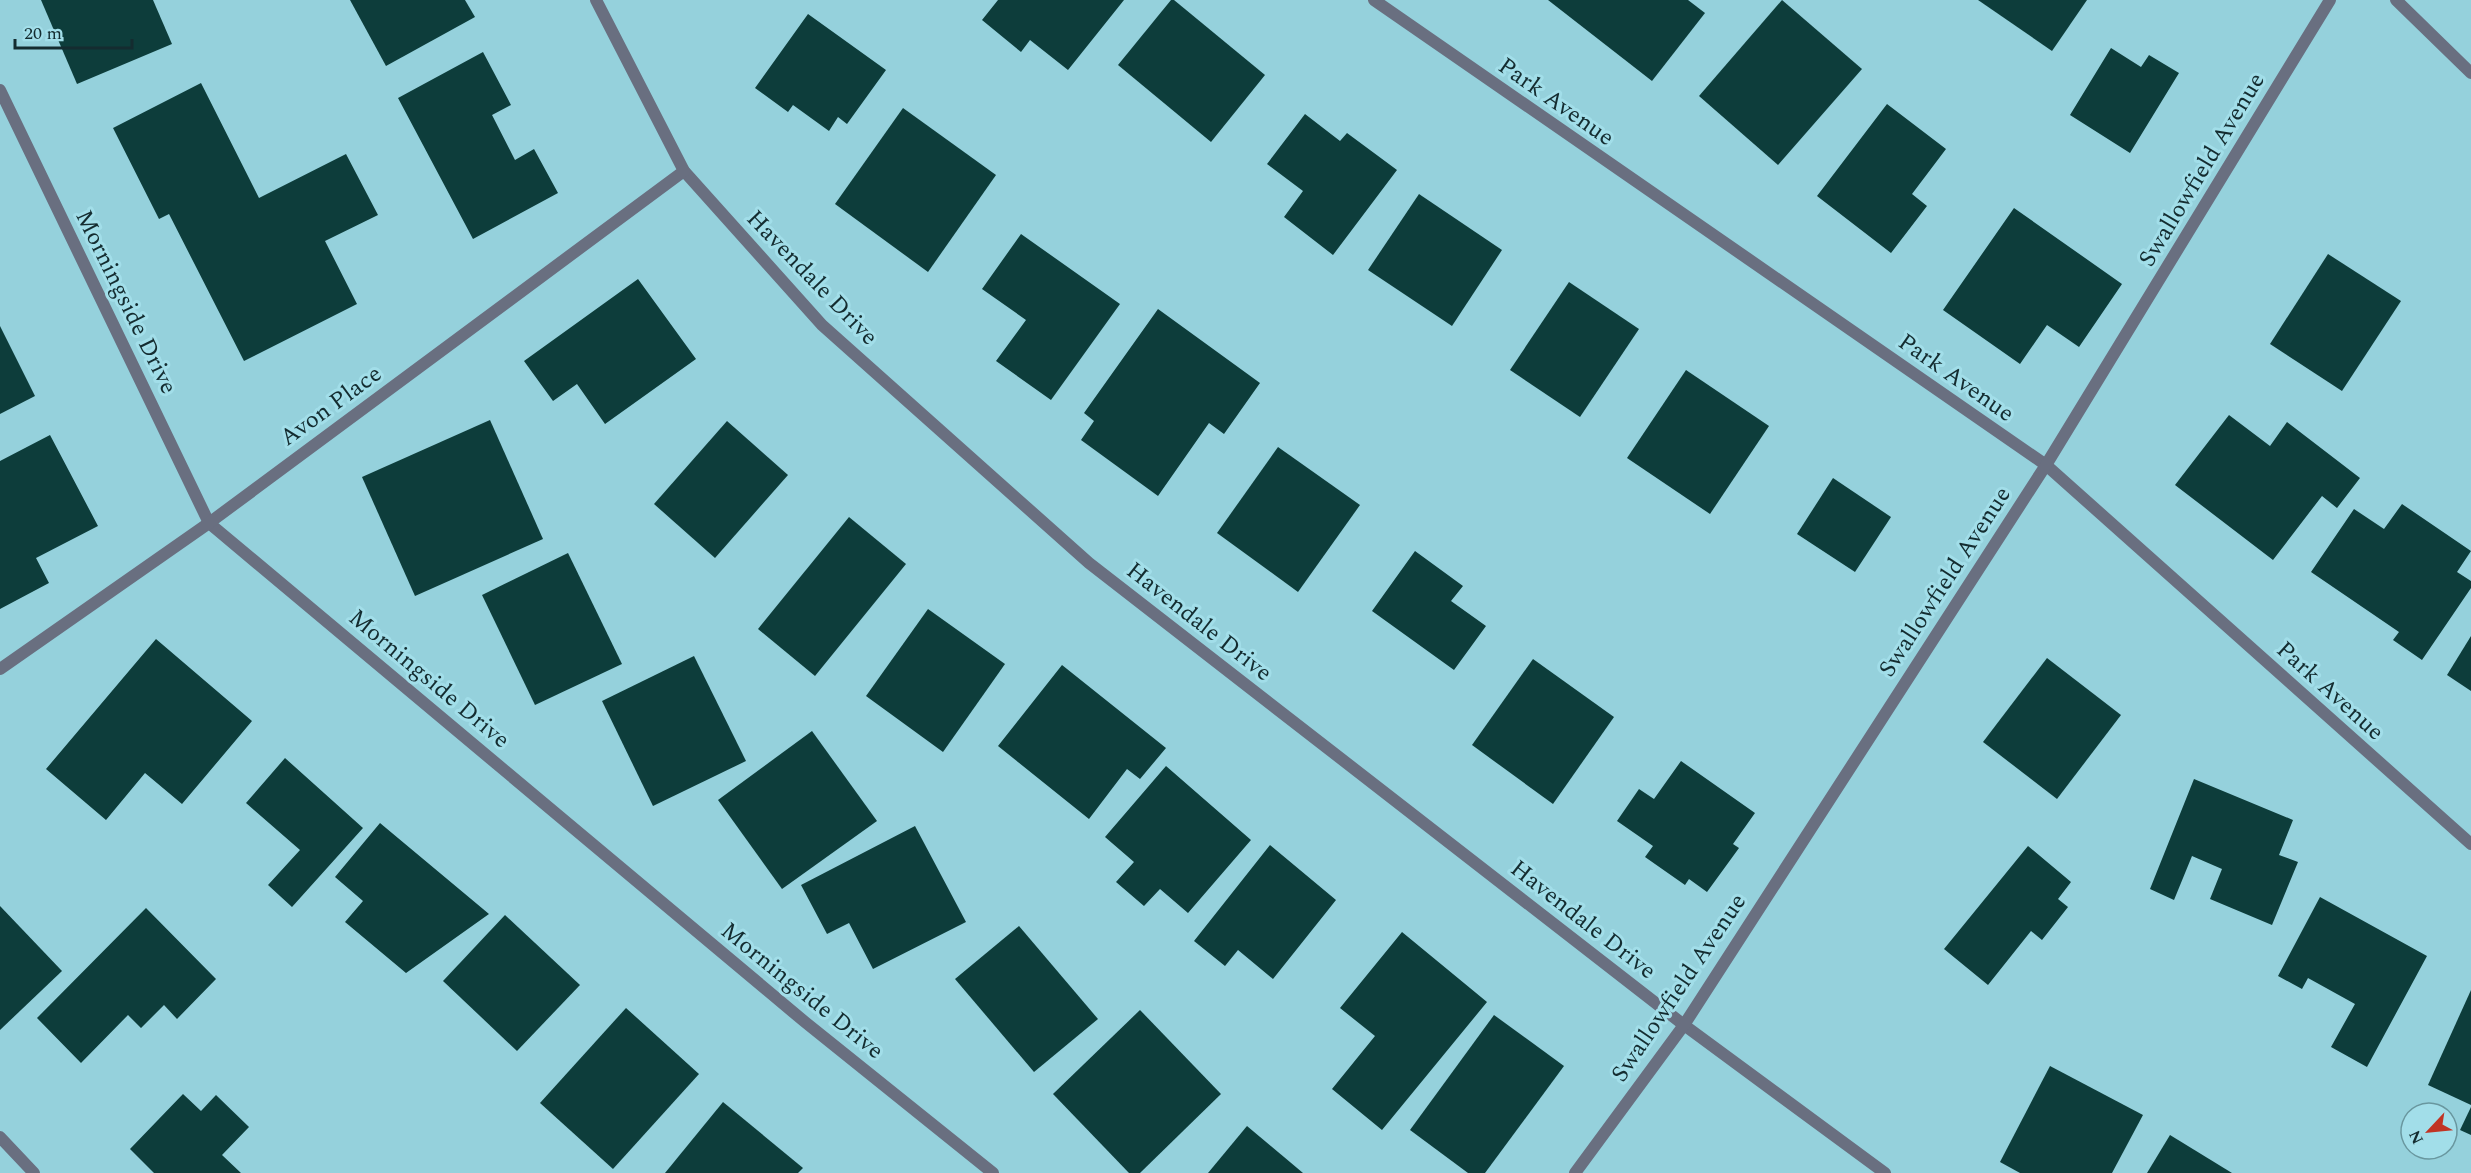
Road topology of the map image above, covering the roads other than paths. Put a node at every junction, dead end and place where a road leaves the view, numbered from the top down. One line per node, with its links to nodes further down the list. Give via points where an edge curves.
1 (596, 0): 7 (street, Havendale Drive)
2 (1374, 0): 8 (street, Park Avenue)
3 (2330, 0): 8 (street, Swallowfield Avenue)
4 (2396, 0): 5 (street)
5 (2471, 73)
6 (0, 90): 9 (street, Morningside Drive)
7 (684, 171): 9 (street, Avon Place); 12 (street, Havendale Drive, via 822,325 1089,563)
8 (2046, 465): 11 (street, Park Avenue); 12 (street, Swallowfield Avenue)
9 (209, 523): 10 (street, Avon Place); 15 (street, Morningside Drive, via 796,1014)
10 (0, 669)
11 (2471, 844)
12 (1683, 1025): 16 (street, Swallowfield Avenue); 17 (street, Havendale Drive)
13 (0, 1137): 14 (street)
14 (34, 1173)
15 (993, 1173)
16 (1575, 1173)
17 (1885, 1173)

